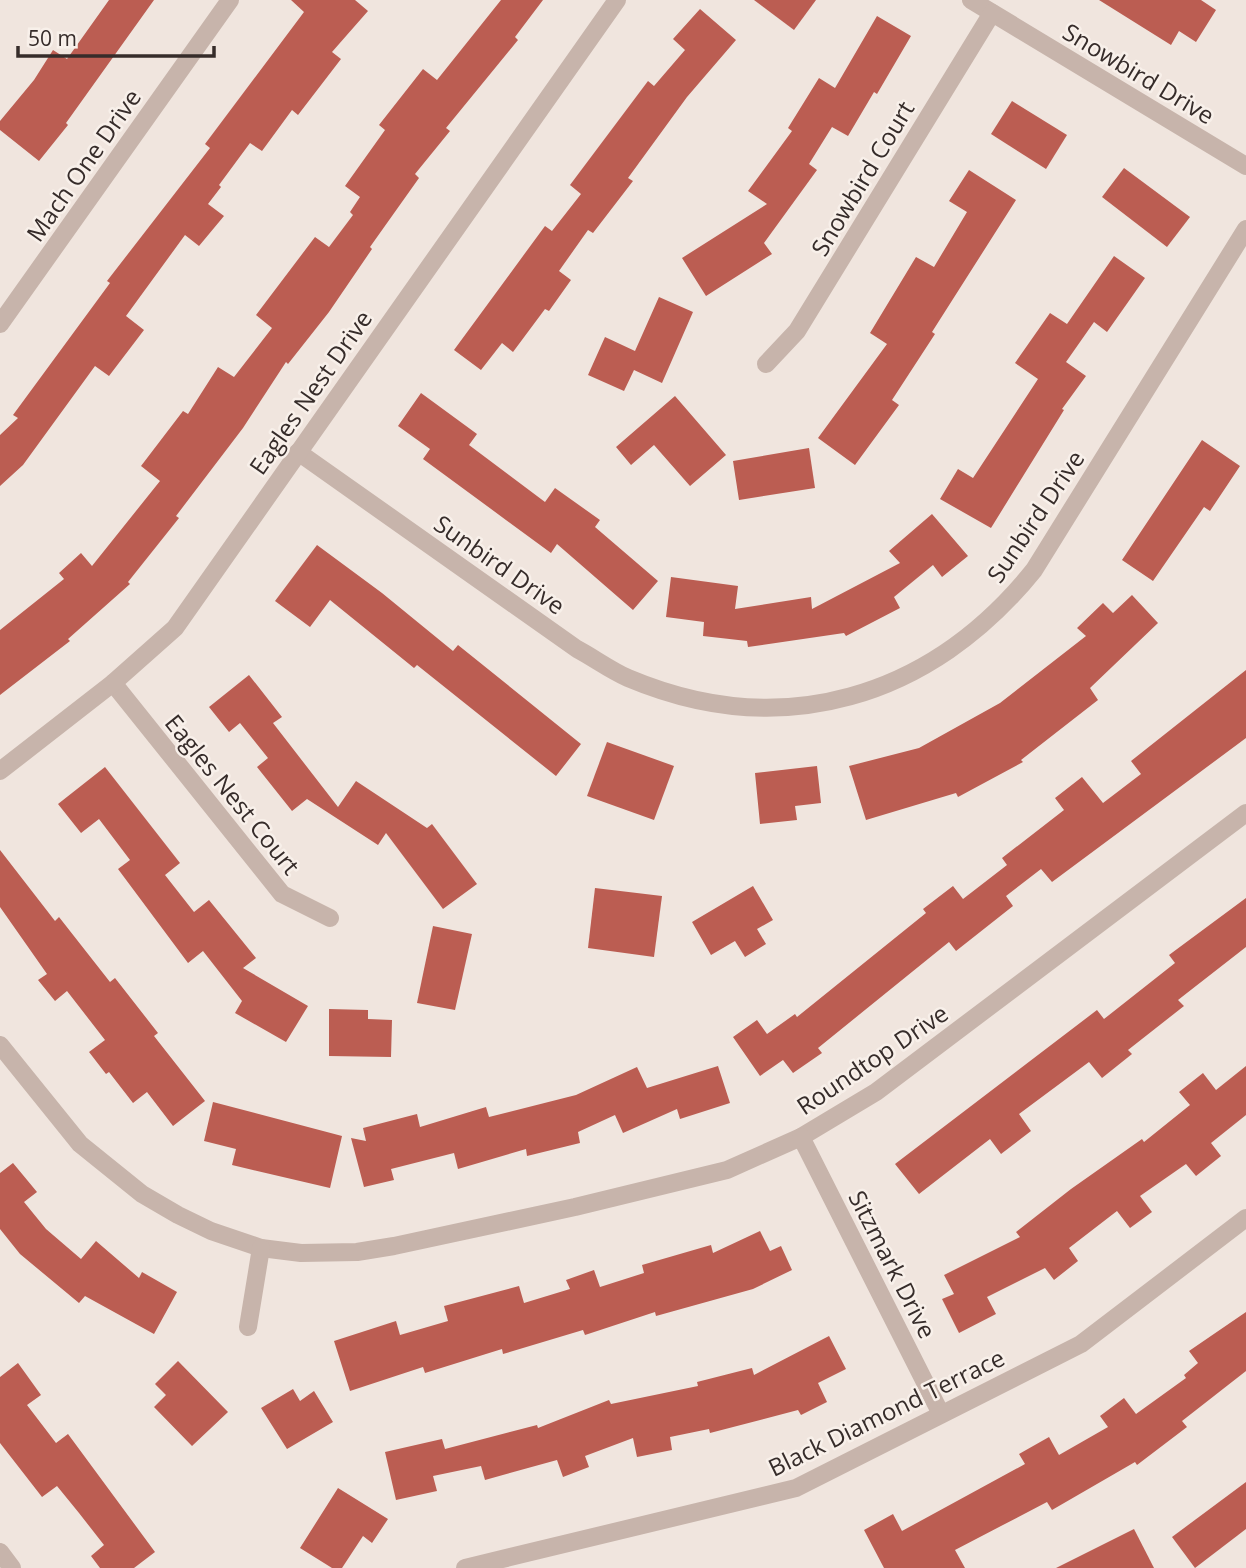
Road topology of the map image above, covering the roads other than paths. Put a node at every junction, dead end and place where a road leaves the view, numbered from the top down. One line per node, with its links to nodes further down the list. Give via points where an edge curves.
1 (230, 0): 7 (street, Mach One Drive)
2 (617, 0): 9 (street, Eagles Nest Drive)
3 (971, 0): 4 (street, Snowbird Drive)
4 (992, 13): 5 (street, Snowbird Drive); 8 (street, Snowbird Court, via 797,331)
5 (1246, 166)
6 (1246, 229): 9 (street, Sunbird Drive, via 1034,570 1012,598 949,652 907,677 865,694 818,705 770,709 715,705 625,677 577,649)
7 (0, 324)
8 (766, 364)
9 (298, 452): 10 (street, Eagles Nest Drive, via 175,628)
10 (113, 683): 11 (street, Eagles Nest Drive); 13 (street, Eagles Nest Court, via 282,894)
11 (0, 771)
12 (1246, 813): 15 (street, Roundtop Drive, via 876,1092)
13 (330, 918)
14 (0, 1045): 17 (street, Roundtop Drive, via 72,1135 109,1170 211,1231)
15 (802, 1137): 17 (street, Roundtop Drive, via 727,1170 394,1246 301,1253); 19 (street, Sitzmark Drive)
16 (1246, 1218): 19 (street, Black Diamond Terrace, via 1081,1344)
17 (261, 1248): 18 (street)
18 (248, 1327)
19 (941, 1414): 22 (street, Black Diamond Terrace, via 796,1488)
20 (0, 1552): 21 (street)
21 (12, 1568)
22 (465, 1568)

